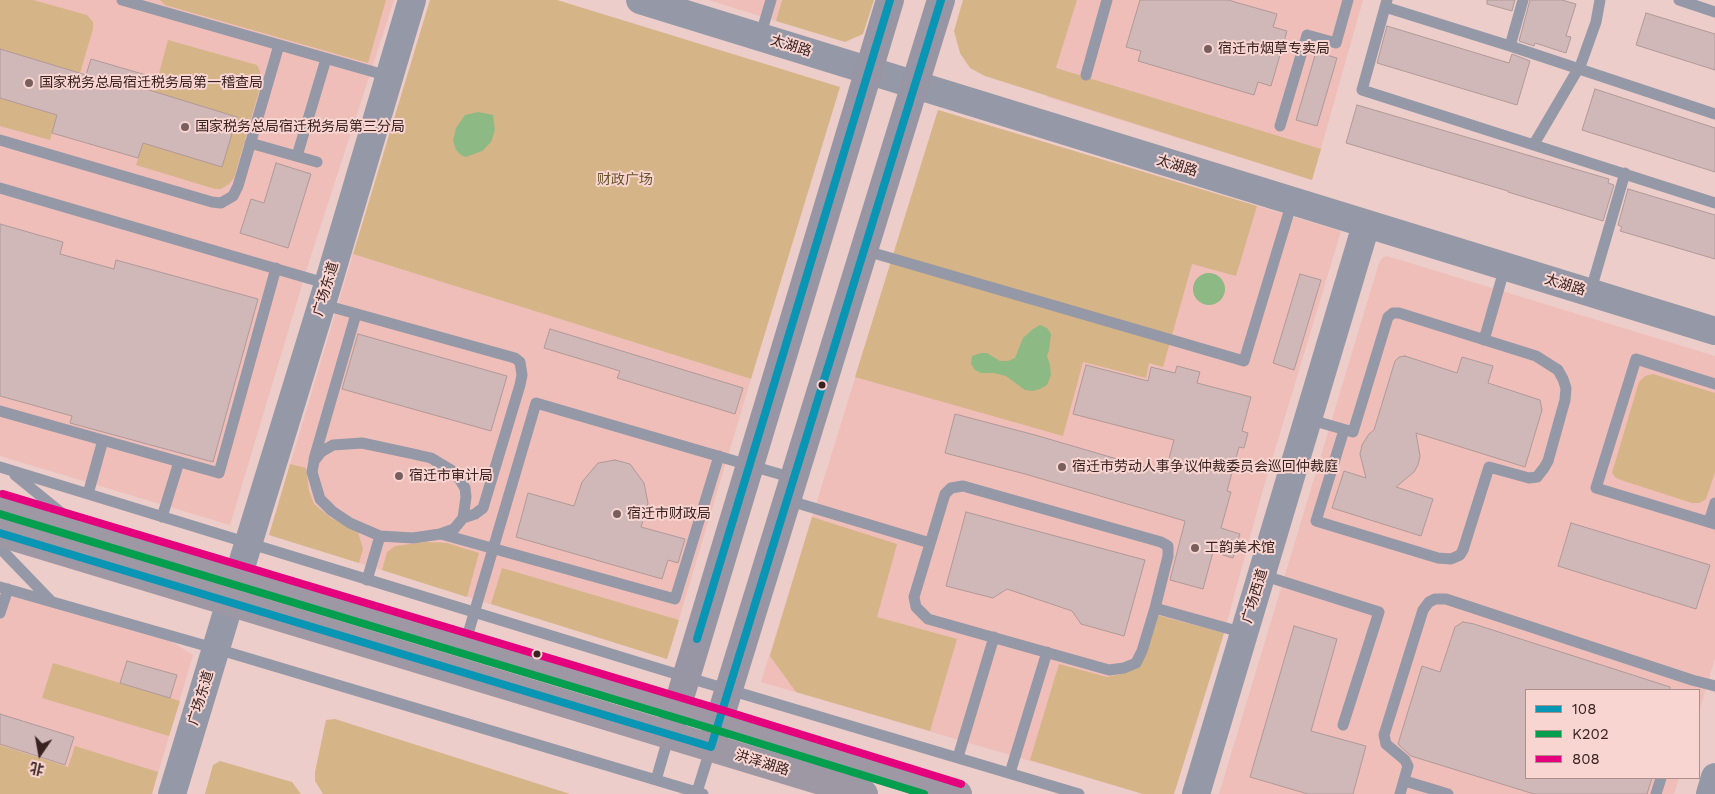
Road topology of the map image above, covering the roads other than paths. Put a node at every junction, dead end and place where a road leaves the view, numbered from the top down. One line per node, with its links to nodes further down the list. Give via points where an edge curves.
1 (122, 0): 12 (lane)
2 (412, 0): 22 (street, 广场东道)
3 (640, 0): 15 (street, 太湖路)
4 (771, 0): 15 (lane)
5 (890, 0): 20 (main road)
6 (941, 0): 23 (main road)
7 (1106, 0): 21 (lane)
8 (1348, 0): 25 (lane, via 1336,43 1307,35)
9 (1523, 0): 17 (lane)
10 (1600, 0): 19 (lane, via 1596,22)
11 (1679, 0): 14 (lane)
12 (139, 2): 16 (lane)
13 (1386, 3): 17 (lane); 28 (lane, via 1362,90)
14 (1715, 12)
15 (760, 37): 20 (street, 太湖路)
16 (279, 45): 18 (lane); 27 (lane)
17 (1510, 46): 19 (lane)
18 (326, 59): 22 (lane); 29 (lane)
19 (1578, 69): 24 (lane); 28 (lane)
20 (869, 70): 23 (street, 太湖路); 52 (main road)
21 (1086, 75)
22 (388, 76): 40 (street, 广场东道)
23 (914, 84): 33 (street, 太湖路); 36 (main road)
24 (1715, 114)
25 (1280, 126)
26 (0, 140): 27 (lane, via 221,203 233,196 238,186)
27 (250, 142): 29 (lane)
28 (1534, 144): 31 (lane)
29 (297, 156): 30 (lane)
30 (318, 162)
31 (1625, 173): 34 (lane); 39 (lane)
32 (0, 188): 38 (lane)
33 (1292, 202): 35 (street, 太湖路); 36 (lane, via 1244,361)
34 (1715, 203)
35 (1366, 225): 37 (street, 太湖路); 46 (street, 广场西道)
36 (863, 250): 54 (main road)
37 (1505, 267): 39 (street, 太湖路); 43 (lane)
38 (276, 268): 40 (lane); 51 (lane, via 219,473)
39 (1590, 292): 42 (street, 太湖路)
40 (324, 294): 41 (lane); 65 (street, 广场东道)
41 (356, 314): 50 (lane); 59 (lane, via 520,362 520,385 483,508)
42 (1715, 331)
43 (1484, 340): 47 (lane, via 1399,313 1388,316 1353,432); 47 (lane, via 1536,356 1558,370 1566,388 1565,400 1548,461 1537,477 1529,478 1488,466 1460,555 1451,559 1438,558 1316,520)
44 (1715, 384): 60 (lane, via 1636,360 1596,488)
45 (0, 411): 48 (lane)
46 (1308, 418): 47 (lane); 69 (street, 广场西道)
47 (1344, 430)
48 (103, 440): 51 (lane); 55 (lane)
49 (719, 456): 52 (lane); 68 (lane, via 676,600); 68 (lane, via 536,403)
50 (314, 461): 59 (lane, via 333,445 347,443 382,446 431,458 451,470 465,488); 64 (lane, via 312,472 320,499 350,523)
51 (179, 462): 58 (lane)
52 (750, 465): 54 (lane); 83 (main road)
53 (4, 469): 55 (lane); 61 (lane)
54 (790, 489): 66 (lane); 86 (main road)
55 (88, 494): 58 (lane)
56 (1715, 503): 60 (lane)
57 (0, 504): 61 (main road, 洪泽湖路)
58 (162, 517): 65 (lane)
59 (463, 518): 63 (lane, via 454,529)
60 (1712, 523)
61 (81, 529): 70 (main road, 洪泽湖路)
62 (0, 533): 74 (main road, 洪泽湖路)
63 (440, 534): 64 (lane, via 413,538); 68 (lane)
64 (380, 536): 71 (lane)
65 (249, 543): 70 (street, 广场东道); 71 (lane)
66 (930, 544): 75 (lane, via 945,494 951,488 962,486 1161,542 1168,546 1168,556); 79 (lane, via 914,597 916,607 928,618)
67 (0, 548): 73 (lane)
68 (493, 548): 76 (lane)
69 (1261, 575): 78 (street, 广场西道); 89 (lane, via 1379,612)
70 (238, 577): 80 (main road, 洪泽湖路)
71 (367, 580): 76 (lane)
72 (4, 588): 73 (lane); 77 (lane)
73 (52, 601): 81 (lane)
74 (230, 602): 81 (street, 广场东道); 90 (main road, 洪泽湖路)
75 (1155, 608): 78 (lane); 82 (lane, via 1136,663 1124,668 1109,670)
76 (474, 612): 80 (lane); 83 (lane)
77 (0, 613)
78 (1244, 632): 103 (street, 广场西道)
79 (994, 637): 82 (lane); 92 (lane)
80 (465, 644): 87 (main road, 洪泽湖路)
81 (217, 648): 96 (lane); 99 (street, 广场东道)
82 (1047, 652): 93 (lane)
83 (686, 677): 86 (lane); 87 (main road)
84 (1691, 685): 85 (lane); 97 (lane, via 1446,599 1435,598 1423,610 1384,735 1386,744 1408,766)
85 (1715, 686)
86 (728, 690): 88 (main road); 92 (lane)
87 (677, 707): 88 (main road, 洪泽湖路); 90 (main road)
88 (719, 720): 91 (main road); 101 (main road, 洪泽湖路)
89 (1343, 725)
90 (669, 735): 91 (main road, 洪泽湖路); 96 (lane)
91 (711, 748): 98 (lane); 100 (main road, 洪泽湖路)
92 (958, 757): 93 (lane)
93 (1010, 773): 102 (lane)
94 (1715, 777): 107 (street)
95 (1661, 779): 106 (lane)
96 (656, 780): 98 (lane)
97 (1405, 781): 104 (lane); 105 (lane)
98 (700, 793)
99 (172, 794)
100 (864, 794)
101 (958, 794)
102 (1079, 794)
103 (1196, 794)
104 (1400, 794)
105 (1448, 794)
106 (1656, 794)
107 (1710, 794)

